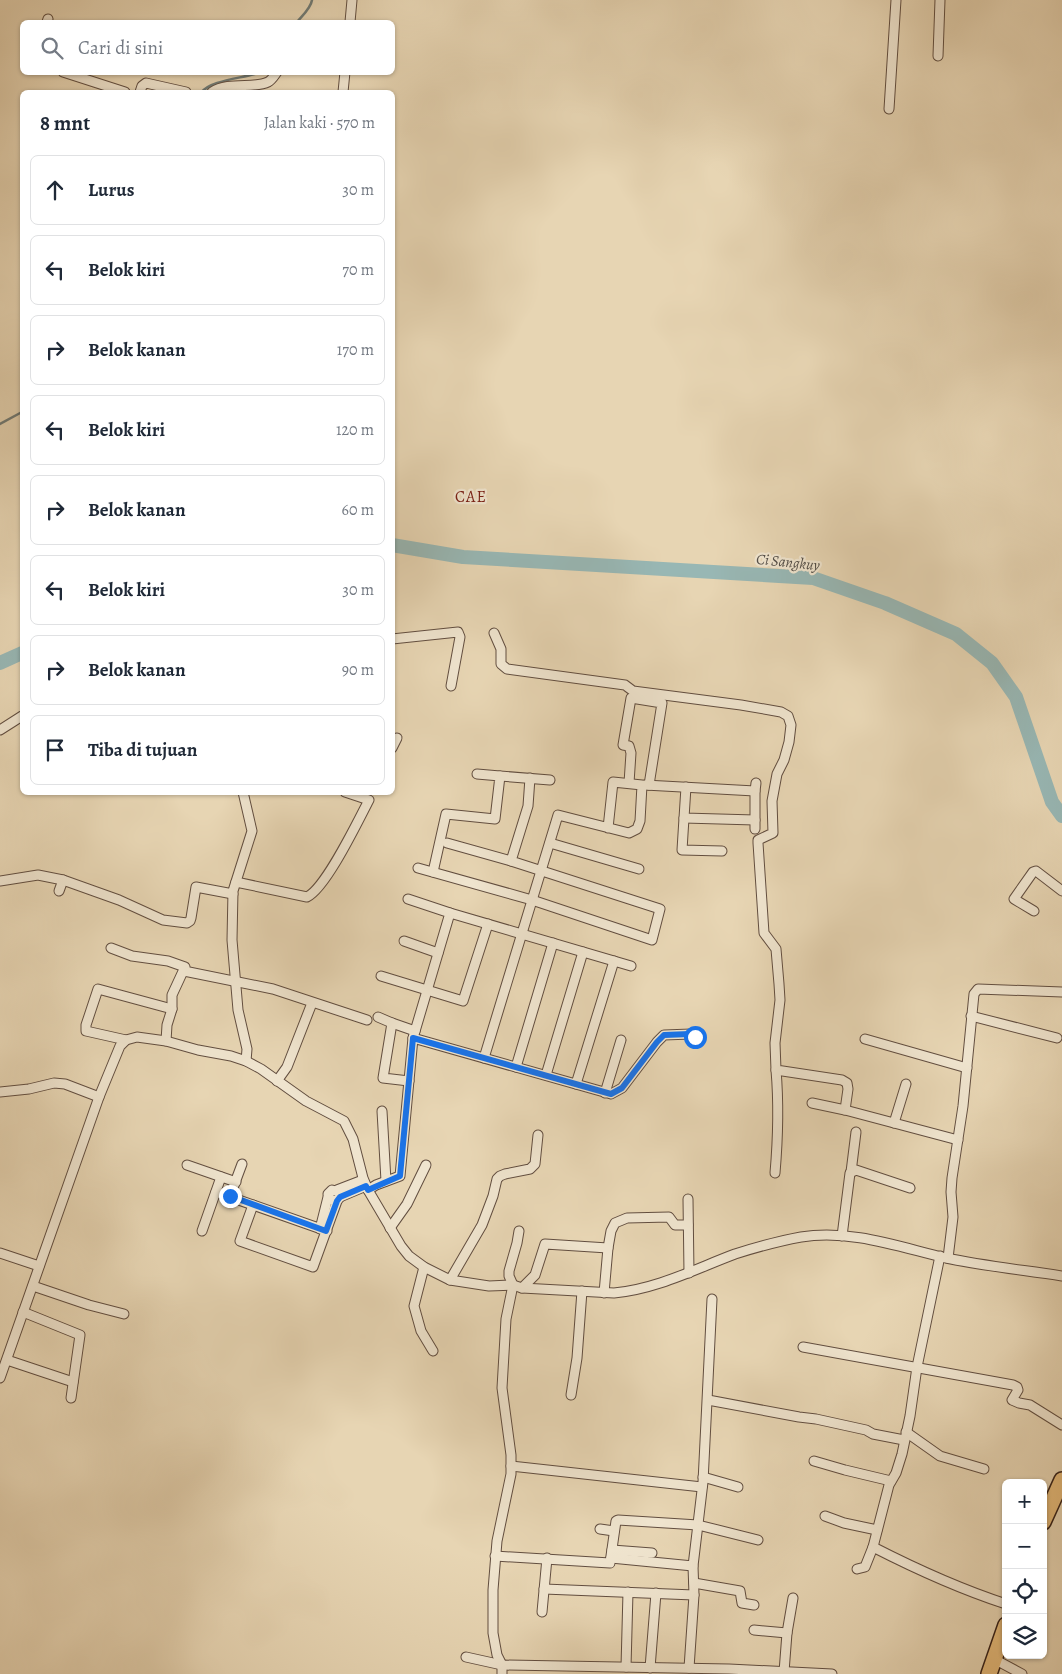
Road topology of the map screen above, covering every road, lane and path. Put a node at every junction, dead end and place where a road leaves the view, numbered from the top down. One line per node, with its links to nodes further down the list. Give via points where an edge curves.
1 (352, 0): 4 (street)
2 (896, 0): 14 (street)
3 (940, 0): 5 (street)
4 (350, 18)
5 (938, 56)
6 (72, 75): 9 (street)
7 (275, 75): 12 (street, via 264,83)
8 (345, 75): 13 (street)
9 (119, 90)
10 (141, 90): 11 (street, via 146,83)
11 (177, 90)
12 (218, 90)
13 (343, 90)
14 (889, 109)
15 (494, 633): 82 (street, via 501,664 507,669 625,685 633,691 741,705 788,716 791,725 789,742 777,774 772,801 772,833 758,840 764,934 776,949 780,1000 774,1043)
16 (395, 639): 17 (street, via 458,632 460,637)
17 (451, 686)
18 (20, 717): 19 (street)
19 (0, 730)
20 (397, 738): 21 (street)
21 (395, 742)
22 (477, 774): 23 (street)
23 (500, 776): 24 (street); 39 (street, via 495,819 446,814)
24 (530, 778): 25 (street); 36 (street, via 528,806)
25 (550, 780)
26 (629, 784): 27 (street); 27 (street, via 629,746 623,745 630,698 662,703); 32 (street, via 613,782)
27 (646, 785): 28 (street); 32 (street, via 636,829 629,833)
28 (686, 787): 31 (street); 31 (street, via 756,787 755,825)
29 (244, 795): 43 (street, via 252,831)
30 (371, 796): 43 (street, via 312,895 307,897)
31 (684, 818): 35 (street, via 682,850)
32 (608, 828): 34 (street, via 558,815)
33 (447, 843): 36 (street)
34 (550, 843): 38 (street); 40 (street)
35 (722, 851)
36 (511, 861): 40 (street)
37 (418, 868): 39 (street)
38 (639, 869)
39 (433, 872): 48 (street)
40 (542, 872): 48 (street); 48 (street, via 660,909 652,940)
41 (64, 880): 42 (street, via 38,875); 45 (street); 46 (street, via 168,922 190,922 196,887)
42 (0, 881)
43 (236, 882): 46 (street)
44 (1062, 891): 49 (street, via 1033,872 1014,899)
45 (59, 892)
46 (233, 894): 62 (street, via 232,940)
47 (408, 899): 50 (street)
48 (532, 900): 52 (street)
49 (1034, 911)
50 (450, 913): 51 (street); 57 (street)
51 (488, 924): 52 (street); 63 (street, via 463,1002)
52 (521, 933): 54 (street); 78 (street)
53 (404, 941): 57 (street)
54 (553, 943): 56 (street); 80 (street)
55 (110, 948): 60 (street, via 135,957 168,961 184,967)
56 (583, 952): 58 (street); 83 (street)
57 (438, 953): 63 (street)
58 (614, 961): 59 (street); 86 (street)
59 (631, 966)
60 (184, 971): 62 (street); 66 (street, via 174,989)
61 (381, 976): 63 (street)
62 (236, 981): 65 (street, via 274,989); 79 (street)
63 (427, 992): 71 (street)
64 (1062, 992): 67 (street, via 978,989 974,994)
65 (312, 1003): 69 (street); 84 (street, via 287,1067)
66 (172, 1009): 75 (street, via 98,989 86,1031); 77 (street)
67 (971, 1016): 73 (street); 81 (street)
68 (378, 1017): 70 (street)
69 (367, 1020)
70 (392, 1023): 71 (street); 85 (street, via 383,1078)
71 (414, 1034): 78 (street); 85 (street)
72 (695, 1037): 89 (street, via 690,1034 664,1035 622,1088 611,1094)
73 (1057, 1038)
74 (865, 1039): 81 (street)
75 (126, 1040): 77 (street, via 138,1037); 90 (street, via 120,1046)
76 (621, 1040): 89 (street)
77 (166, 1042): 79 (street)
78 (484, 1058): 80 (street)
79 (246, 1061): 84 (street)
80 (516, 1067): 83 (street)
81 (967, 1068): 97 (street)
82 (776, 1070): 92 (street, via 842,1080 848,1089); 102 (street, via 779,1097)
83 (546, 1075): 86 (street)
84 (277, 1081): 106 (street, via 344,1121 353,1139)
85 (409, 1081): 104 (street, via 400,1176)
86 (576, 1084): 89 (street)
87 (906, 1084): 94 (street)
88 (0, 1092): 90 (street, via 54,1083 66,1084)
89 (605, 1092)
90 (99, 1098): 122 (street)
91 (812, 1104): 92 (street)
92 (845, 1110): 94 (street)
93 (382, 1111): 104 (street)
94 (894, 1123): 97 (street)
95 (856, 1132): 101 (street)
96 (538, 1135): 126 (street, via 535,1164 530,1169 497,1179 482,1225)
97 (958, 1140): 121 (street, via 951,1192 953,1217)
98 (242, 1164): 105 (street)
99 (187, 1165): 103 (street)
100 (426, 1165): 114 (street, via 407,1204)
101 (851, 1172): 107 (street, via 856,1170); 118 (street)
102 (775, 1173)
103 (222, 1177): 105 (street); 108 (street)
104 (386, 1181): 106 (street)
105 (236, 1182): 109 (street)
106 (366, 1185): 110 (street); 114 (street)
107 (910, 1188)
108 (216, 1192): 109 (street); 116 (street)
109 (230, 1196): 112 (street)
110 (338, 1196): 115 (street); 115 (street, via 329,1192)
111 (688, 1199): 113 (street)
112 (253, 1205): 115 (street); 115 (street, via 240,1241 304,1264 313,1267)
113 (688, 1225): 119 (street, via 675,1225 669,1217 622,1218 611,1231); 124 (street)
114 (390, 1228): 123 (street, via 410,1256)
115 (323, 1230)
116 (202, 1231)
117 (519, 1231): 127 (street, via 509,1271)
118 (842, 1236): 121 (street); 124 (street, via 802,1237 760,1246)
119 (608, 1248): 129 (street, via 545,1244 535,1275); 131 (street)
120 (0, 1253): 122 (street)
121 (944, 1257): 125 (street); 138 (street)
122 (40, 1266): 128 (street)
123 (424, 1267): 126 (street); 136 (street, via 414,1306 421,1331)
124 (689, 1273): 131 (street, via 643,1289)
125 (1062, 1276)
126 (450, 1280): 127 (street, via 488,1286)
127 (512, 1285): 129 (street); 147 (street, via 506,1319 502,1388)
128 (32, 1286): 133 (street); 134 (street)
129 (522, 1288): 130 (street)
130 (582, 1291): 131 (street); 141 (street)
131 (604, 1293)
132 (712, 1299): 143 (street)
133 (23, 1312): 137 (street); 140 (street, via 80,1335)
134 (124, 1314)
135 (803, 1347): 138 (street)
136 (433, 1352)
137 (7, 1360): 139 (street); 140 (street)
138 (916, 1367): 144 (street, via 1017,1387 1012,1400 1030,1405); 145 (street)
139 (0, 1378)
140 (73, 1382): 142 (street)
141 (571, 1395)
142 (71, 1398)
143 (708, 1400): 145 (street, via 816,1419 872,1434); 149 (street)
144 (1062, 1424)
145 (905, 1436): 148 (street, via 940,1456); 151 (street)
146 (814, 1460): 151 (street)
147 (511, 1466): 152 (street); 164 (street)
148 (984, 1469)
149 (703, 1477): 152 (street); 153 (street)
150 (1062, 1480): 154 (main road)
151 (891, 1482): 158 (street)
152 (702, 1487): 156 (street)
153 (738, 1487)
154 (1047, 1513)
155 (825, 1516): 158 (street)
156 (698, 1525): 159 (street, via 618,1520); 160 (street); 166 (street)
157 (600, 1529): 159 (street)
158 (876, 1530): 161 (street)
159 (614, 1531): 163 (street)
160 (758, 1540)
161 (873, 1547): 167 (street, via 865,1567); 174 (street, via 910,1566)
162 (652, 1553): 163 (street)
163 (612, 1554): 165 (street, via 610,1563); 166 (street)
164 (494, 1556): 165 (street); 185 (street, via 492,1624)
165 (546, 1558): 169 (street)
166 (693, 1566): 168 (street)
167 (857, 1569)
168 (694, 1583): 172 (street); 175 (street, via 740,1591 742,1602)
169 (544, 1589): 170 (street); 176 (street)
170 (628, 1592): 171 (street); 182 (street)
171 (656, 1593): 172 (street); 183 (street)
172 (694, 1595): 184 (street)
173 (793, 1598): 178 (street)
174 (1002, 1603)
175 (754, 1605)
176 (542, 1612)
177 (754, 1630): 178 (street)
178 (787, 1633): 188 (street)
179 (1002, 1636): 181 (main road)
180 (466, 1657): 185 (street)
181 (994, 1659): 191 (main road); 192 (street)
182 (626, 1667): 183 (street); 186 (street)
183 (650, 1668): 184 (street)
184 (690, 1668): 187 (street)
185 (502, 1669): 186 (street)
186 (586, 1670)
187 (733, 1672): 188 (street)
188 (784, 1672): 189 (street)
189 (806, 1673): 190 (street)
190 (832, 1674)
191 (989, 1674)
192 (1022, 1674)

